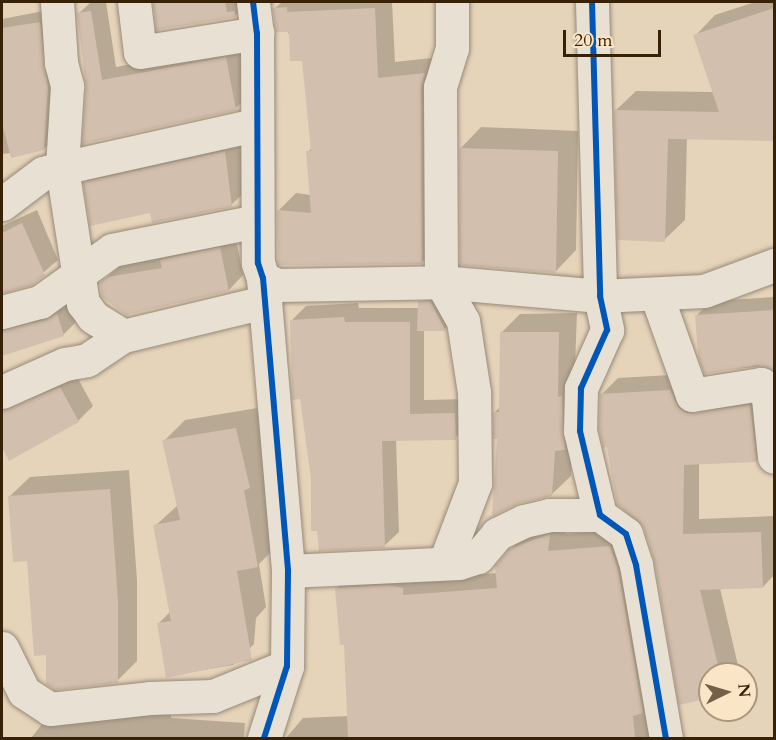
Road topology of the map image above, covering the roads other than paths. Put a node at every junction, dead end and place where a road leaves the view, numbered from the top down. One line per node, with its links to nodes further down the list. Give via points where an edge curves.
1 (57, 2): 7 (street, via 61,63 67,86)
2 (134, 2): 5 (street, via 140,52)
3 (452, 2): 12 (street, via 452,48 440,87)
4 (592, 2): 15 (street)
5 (255, 17): 6 (street)
6 (255, 125): 7 (street); 9 (street)
7 (62, 168): 8 (street, via 43,173); 11 (street)
8 (2, 204)
9 (257, 220): 11 (street, via 112,250); 13 (street, via 258,262)
10 (774, 265): 14 (street, via 704,291)
11 (80, 270): 16 (street, via 40,302); 17 (street, via 83,303 93,318)
12 (441, 282): 13 (street, via 277,285); 15 (street); 21 (street, via 462,321 474,392 474,483)
13 (264, 290): 17 (street); 22 (street)
14 (656, 294): 15 (street); 19 (street, via 692,394 762,384 768,398)
15 (600, 296): 20 (street, via 607,330 581,388 580,431)
16 (2, 312)
17 (123, 336): 18 (street, via 87,360 65,364)
18 (2, 392)
19 (774, 458)
20 (600, 515): 21 (street, via 549,515 524,521 497,534 478,557); 26 (street, via 627,534 636,565)
21 (445, 562): 22 (street)
22 (288, 571): 24 (street)
23 (2, 648): 24 (street, via 24,692 50,709 149,698 213,696)
24 (287, 666): 25 (street)
25 (264, 738)
26 (666, 738)

